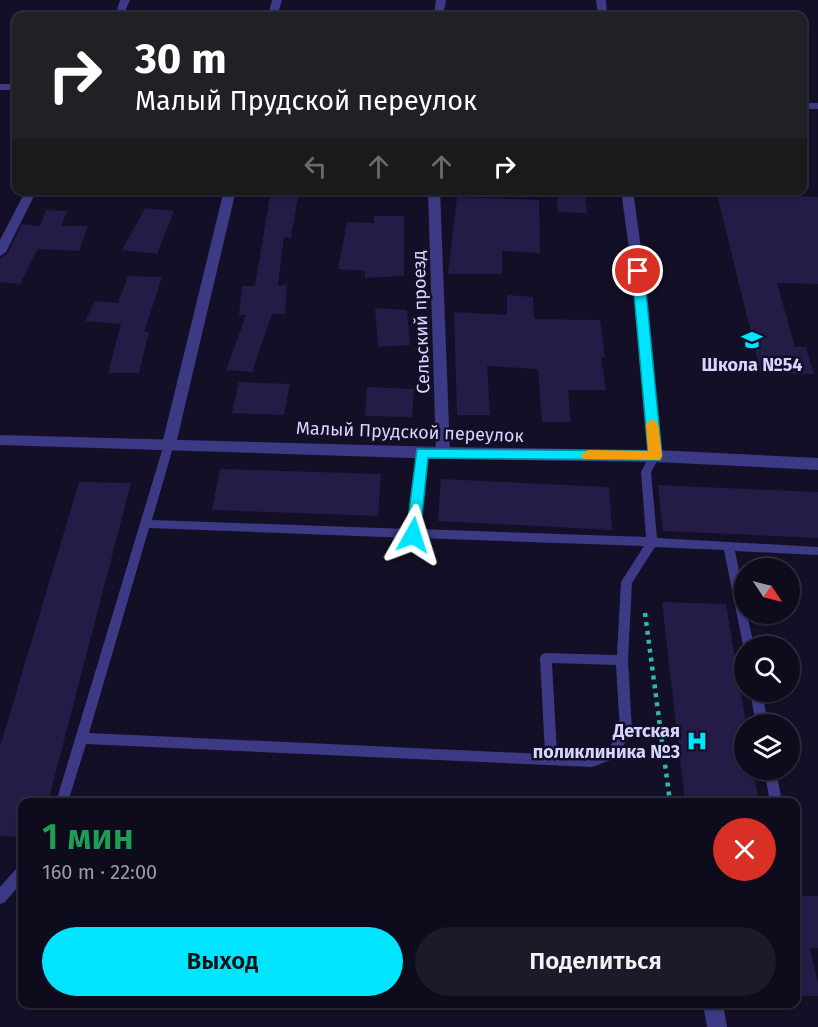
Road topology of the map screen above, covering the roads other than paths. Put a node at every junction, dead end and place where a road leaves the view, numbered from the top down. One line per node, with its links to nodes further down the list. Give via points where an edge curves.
1 (29, 195): 5 (street)
2 (229, 195): 7 (street)
3 (434, 195): 9 (street, Сельский проезд)
4 (628, 195): 10 (street)
5 (0, 252)
6 (1, 443): 7 (street, Малый Прудской переулок)
7 (169, 444): 8 (street, Малый Прудской переулок); 12 (lane)
8 (422, 452): 9 (street, Малый Прудской переулок); 13 (lane)
9 (443, 453): 10 (street, Малый Прудской переулок)
10 (655, 456): 11 (street, Малый Прудской переулок); 14 (lane, via 646,472)
11 (818, 464)
12 (145, 524): 13 (lane); 19 (lane)
13 (413, 535): 14 (lane)
14 (652, 542): 15 (lane); 18 (lane, via 627,582)
15 (729, 546): 16 (lane); 17 (lane)
16 (818, 551)
17 (746, 636)
18 (622, 660): 20 (lane, via 626,731 612,754 592,761); 20 (lane, via 546,658)
19 (82, 738): 20 (lane); 22 (lane)
20 (551, 760)
21 (772, 780): 23 (lane)
22 (63, 798)
23 (775, 798)
24 (18, 877): 25 (lane)
25 (0, 897)
26 (714, 1008): 27 (street)
27 (717, 1027)

